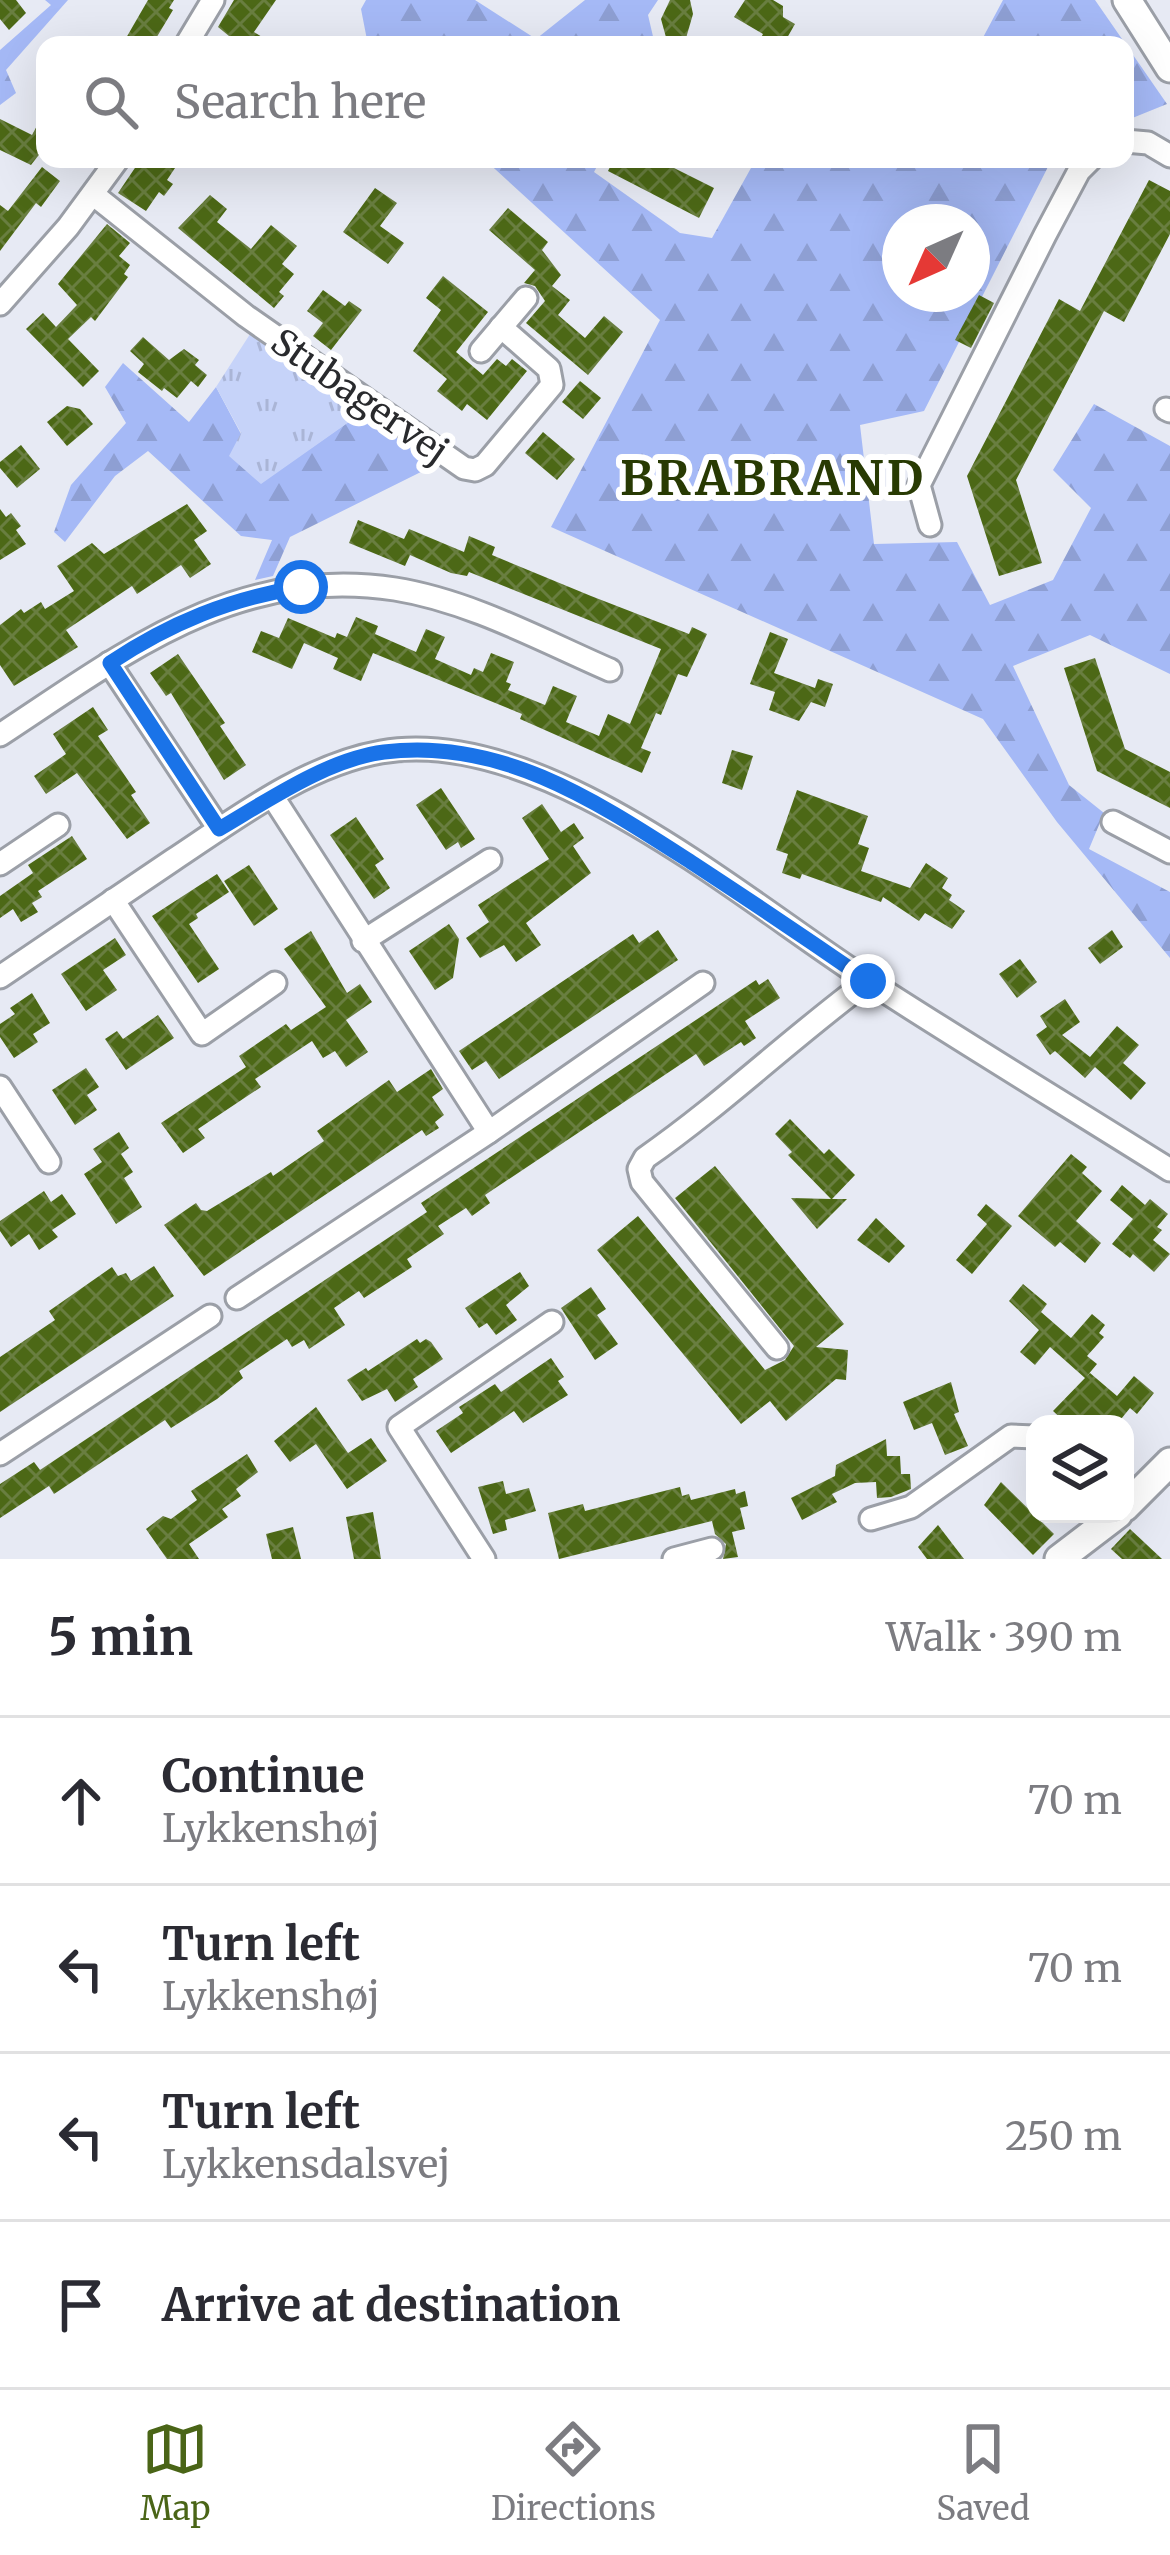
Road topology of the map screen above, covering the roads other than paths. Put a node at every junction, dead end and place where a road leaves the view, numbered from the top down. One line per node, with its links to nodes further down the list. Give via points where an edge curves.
1 (214, 0): 3 (street)
2 (1127, 0): 4 (street)
3 (192, 36)
4 (1170, 68)
5 (1134, 141): 6 (street)
6 (1170, 156)
7 (112, 168): 9 (street)
8 (1082, 168): 14 (street, via 919,485)
9 (94, 195): 11 (street); 12 (street, Stubagervej, via 246,316 464,468 485,465 552,385 549,369)
10 (526, 298): 12 (street)
11 (0, 304)
12 (501, 327): 13 (street)
13 (481, 351)
14 (930, 525)
15 (110, 663): 16 (street, via 225,603 351,586 437,599); 17 (street); 21 (street)
16 (610, 670)
17 (0, 735)
18 (273, 797): 21 (street); 26 (street); 28 (street, via 381,752 464,751 521,767 650,836)
19 (1113, 822): 22 (street)
20 (58, 824): 24 (street)
21 (219, 829): 25 (street)
22 (1170, 852)
23 (490, 860): 26 (street)
24 (0, 864)
25 (113, 900): 27 (street); 29 (street, via 202,1034)
26 (363, 941): 32 (street)
27 (0, 977)
28 (868, 981): 34 (street); 38 (street, via 639,1169)
29 (274, 983)
30 (703, 983): 32 (street)
31 (0, 1087): 33 (street)
32 (489, 1132): 35 (street)
33 (49, 1162)
34 (1170, 1170)
35 (237, 1298)
36 (210, 1316): 40 (street)
37 (552, 1322): 46 (street, via 399,1427)
38 (777, 1348)
39 (1026, 1437): 43 (street, via 1011,1436 911,1507)
40 (0, 1454)
41 (1170, 1462): 42 (street)
42 (1134, 1498)
43 (871, 1519)
44 (1106, 1523): 48 (street)
45 (712, 1549): 47 (street)
46 (484, 1559)
47 (674, 1559)
48 (1059, 1559)

